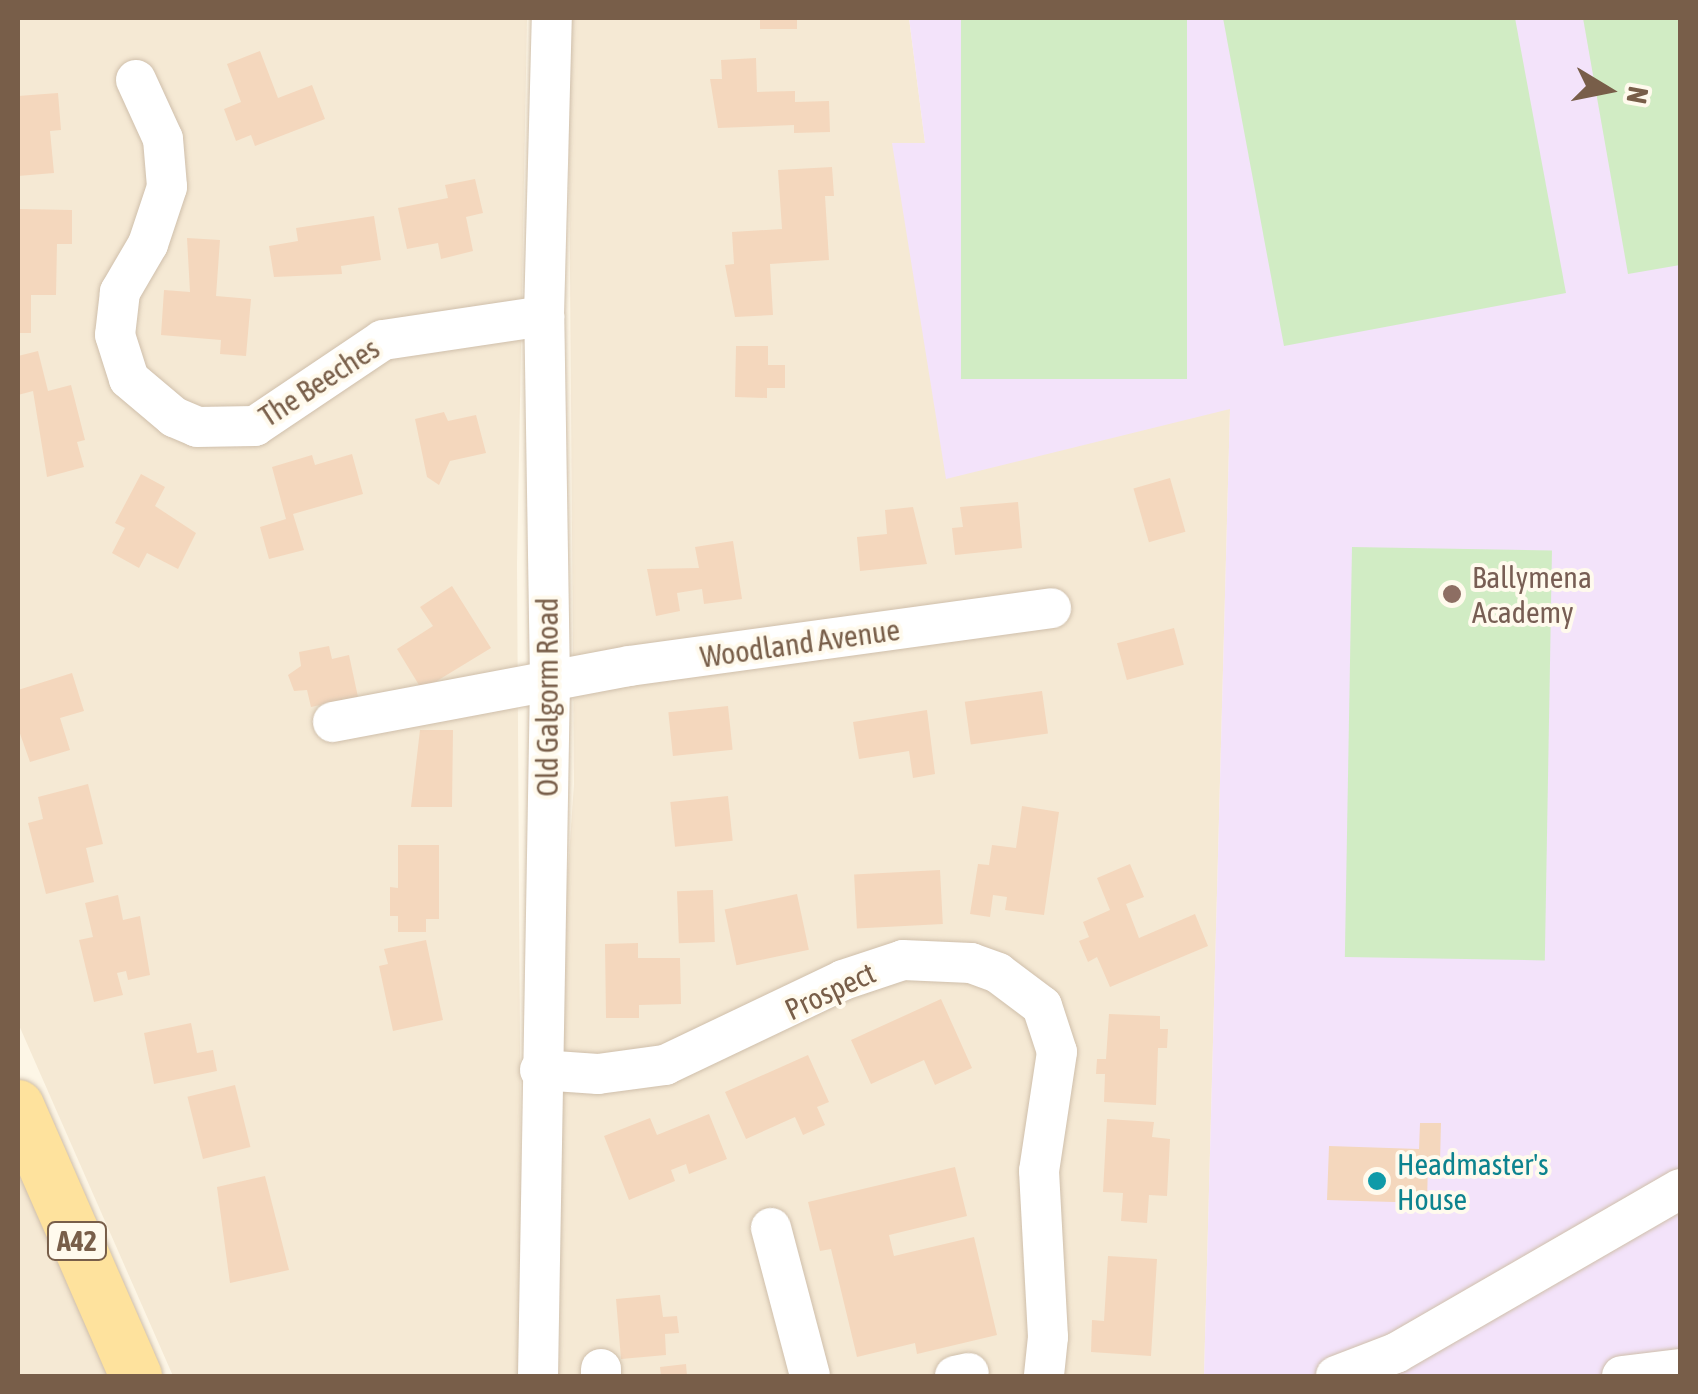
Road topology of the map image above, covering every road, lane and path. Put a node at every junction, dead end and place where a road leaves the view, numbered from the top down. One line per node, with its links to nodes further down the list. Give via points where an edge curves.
1 (552, 18): 3 (street, Old Galgorm Road)
2 (136, 80): 3 (street, The Beeches, via 163,140 167,188 148,244 120,292 116,336 128,379 174,417 196,427 254,426 383,340)
3 (544, 316): 5 (street, Old Galgorm Road)
4 (1051, 608): 5 (street, Woodland Avenue)
5 (550, 682): 6 (street, Woodland Avenue); 7 (street, Old Galgorm Road)
6 (333, 722)
7 (540, 1070): 13 (street, Old Galgorm Road); 15 (street, Prospect, via 598,1074 665,1065 843,980 903,960 971,964 998,973 1042,1006 1057,1052 1040,1171)
8 (18, 1106): 12 (main road, A42)
9 (1680, 1189): 16 (street, via 1396,1352)
10 (771, 1228): 14 (street)
11 (1680, 1368): 17 (street)
12 (136, 1376)
13 (538, 1376)
14 (810, 1376)
15 (1044, 1376)
16 (1336, 1376)
17 (1622, 1376)

